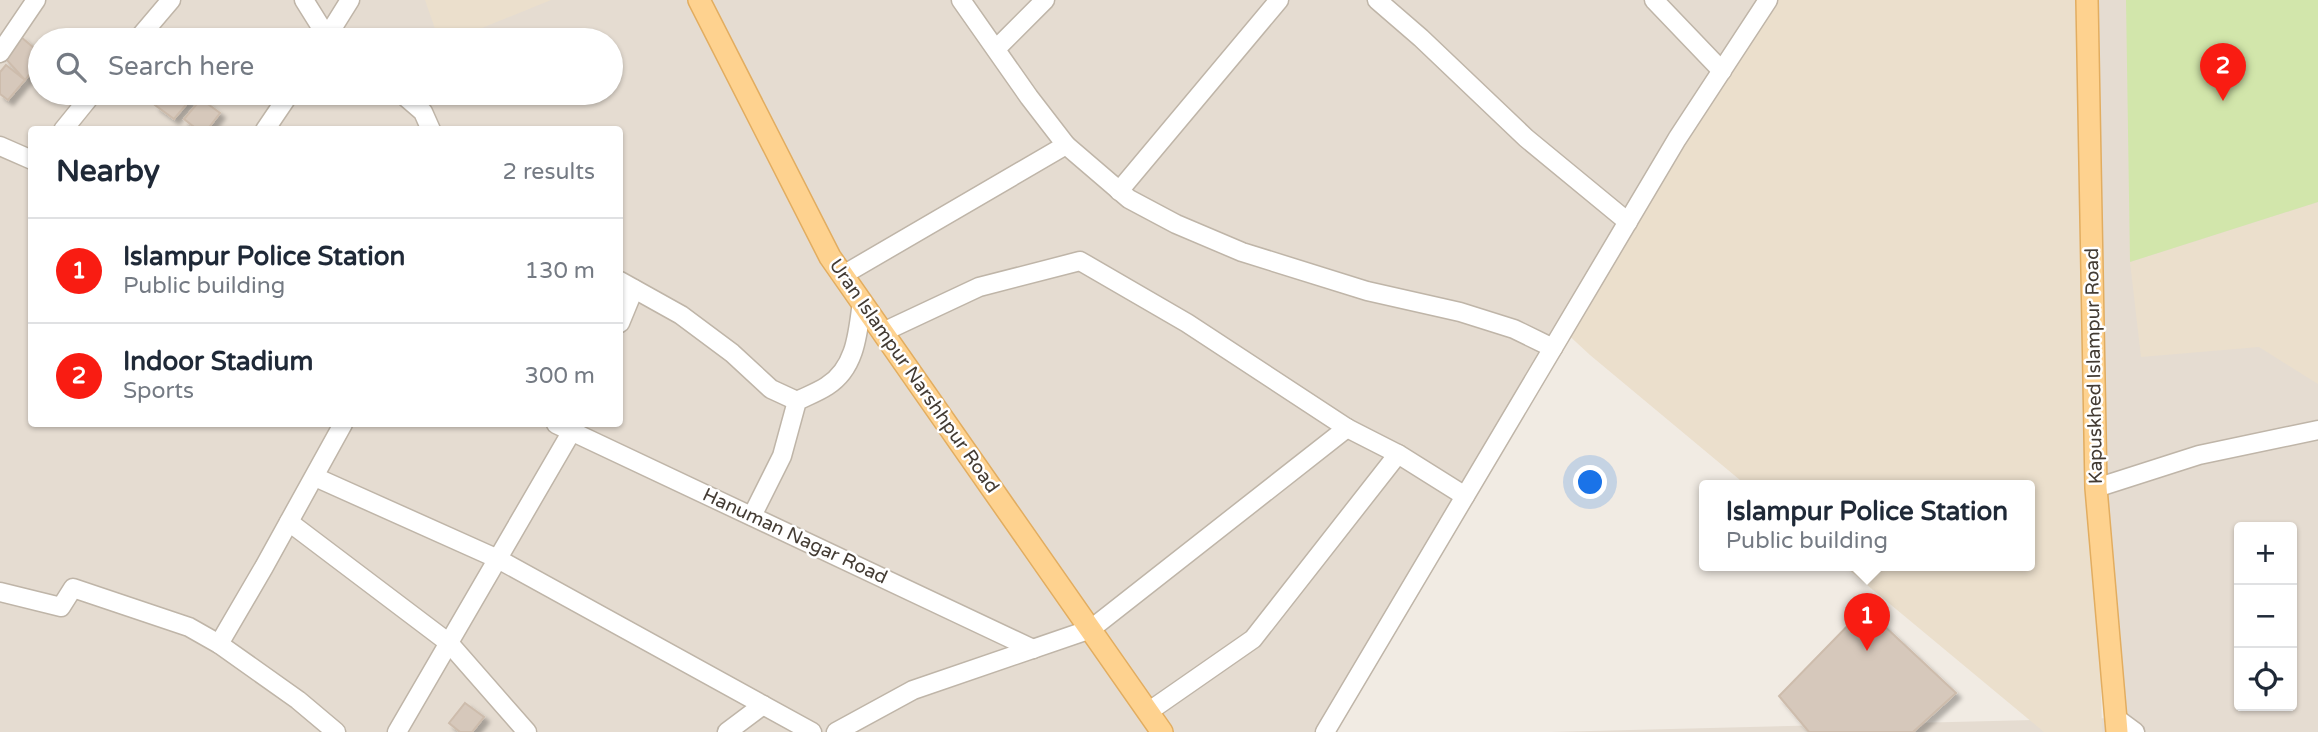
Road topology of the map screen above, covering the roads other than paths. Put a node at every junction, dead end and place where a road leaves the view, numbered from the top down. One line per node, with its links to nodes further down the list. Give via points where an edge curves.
1 (36, 0): 17 (street)
2 (171, 0): 13 (street)
3 (304, 0): 14 (street)
4 (350, 0): 15 (street)
5 (699, 0): 30 (main road, Uran Islampur Narshhpur Road)
6 (961, 0): 16 (street)
7 (1045, 0): 16 (street)
8 (1279, 0): 28 (street)
9 (1377, 0): 29 (street, via 1526,138)
10 (1654, 0): 18 (street)
11 (1768, 0): 18 (street)
12 (2087, 0): 44 (main road, Kapuskhed Islampur Road)
13 (147, 28)
14 (320, 28)
15 (334, 28)
16 (996, 49): 25 (street)
17 (0, 53)
18 (1722, 71): 29 (street)
19 (83, 105): 22 (street)
20 (282, 105): 23 (street)
21 (415, 105): 24 (street)
22 (66, 126)
23 (268, 126)
24 (429, 126)
25 (1066, 145): 28 (street); 30 (street)
26 (0, 146): 27 (street)
27 (28, 158)
28 (1119, 191): 35 (street, via 1176,225 1242,252 1367,291 1492,322)
29 (1628, 222): 35 (street)
30 (843, 275): 32 (main road, Uran Islampur Narshhpur Road)
31 (627, 285): 33 (street); 36 (street, via 681,314 771,389)
32 (862, 301): 34 (main road, Uran Islampur Narshhpur Road); 36 (street, via 856,343 847,366 829,385)
33 (623, 307)
34 (883, 332): 40 (street, via 979,288 1080,261 1187,323); 50 (main road, Uran Islampur Narshhpur Road)
35 (1553, 348): 45 (street)
36 (797, 401): 46 (street, via 782,456)
37 (341, 427): 43 (street)
38 (567, 427): 48 (street)
39 (570, 427): 46 (street, Hanuman Nagar Road)
40 (1347, 428): 42 (street); 50 (street)
41 (2318, 430): 44 (street, via 2199,455)
42 (1398, 454): 45 (street); 55 (street, via 1253,639)
43 (315, 477): 47 (street); 48 (street)
44 (2096, 488): 56 (main road, Kapuskhed Islampur Road)
45 (1465, 496): 64 (street)
46 (752, 516): 53 (street, Hanuman Nagar Road)
47 (289, 522): 51 (street); 52 (street)
48 (498, 559): 52 (street); 54 (street)
49 (0, 592): 51 (street, via 61,607 73,588 189,627)
50 (1091, 629): 53 (street); 55 (main road, Uran Islampur Narshhpur Road)
51 (219, 643): 57 (street)
52 (449, 643): 58 (street); 59 (street)
53 (1033, 649): 62 (street, via 913,690)
54 (763, 705): 60 (street); 61 (street)
55 (1148, 712): 63 (main road, Uran Islampur Narshhpur Road)
56 (2116, 725): 65 (street)
57 (336, 732)
58 (397, 732)
59 (527, 732)
60 (727, 732)
61 (812, 732)
62 (835, 732)
63 (1162, 732)
64 (1325, 732)
65 (2135, 732)

